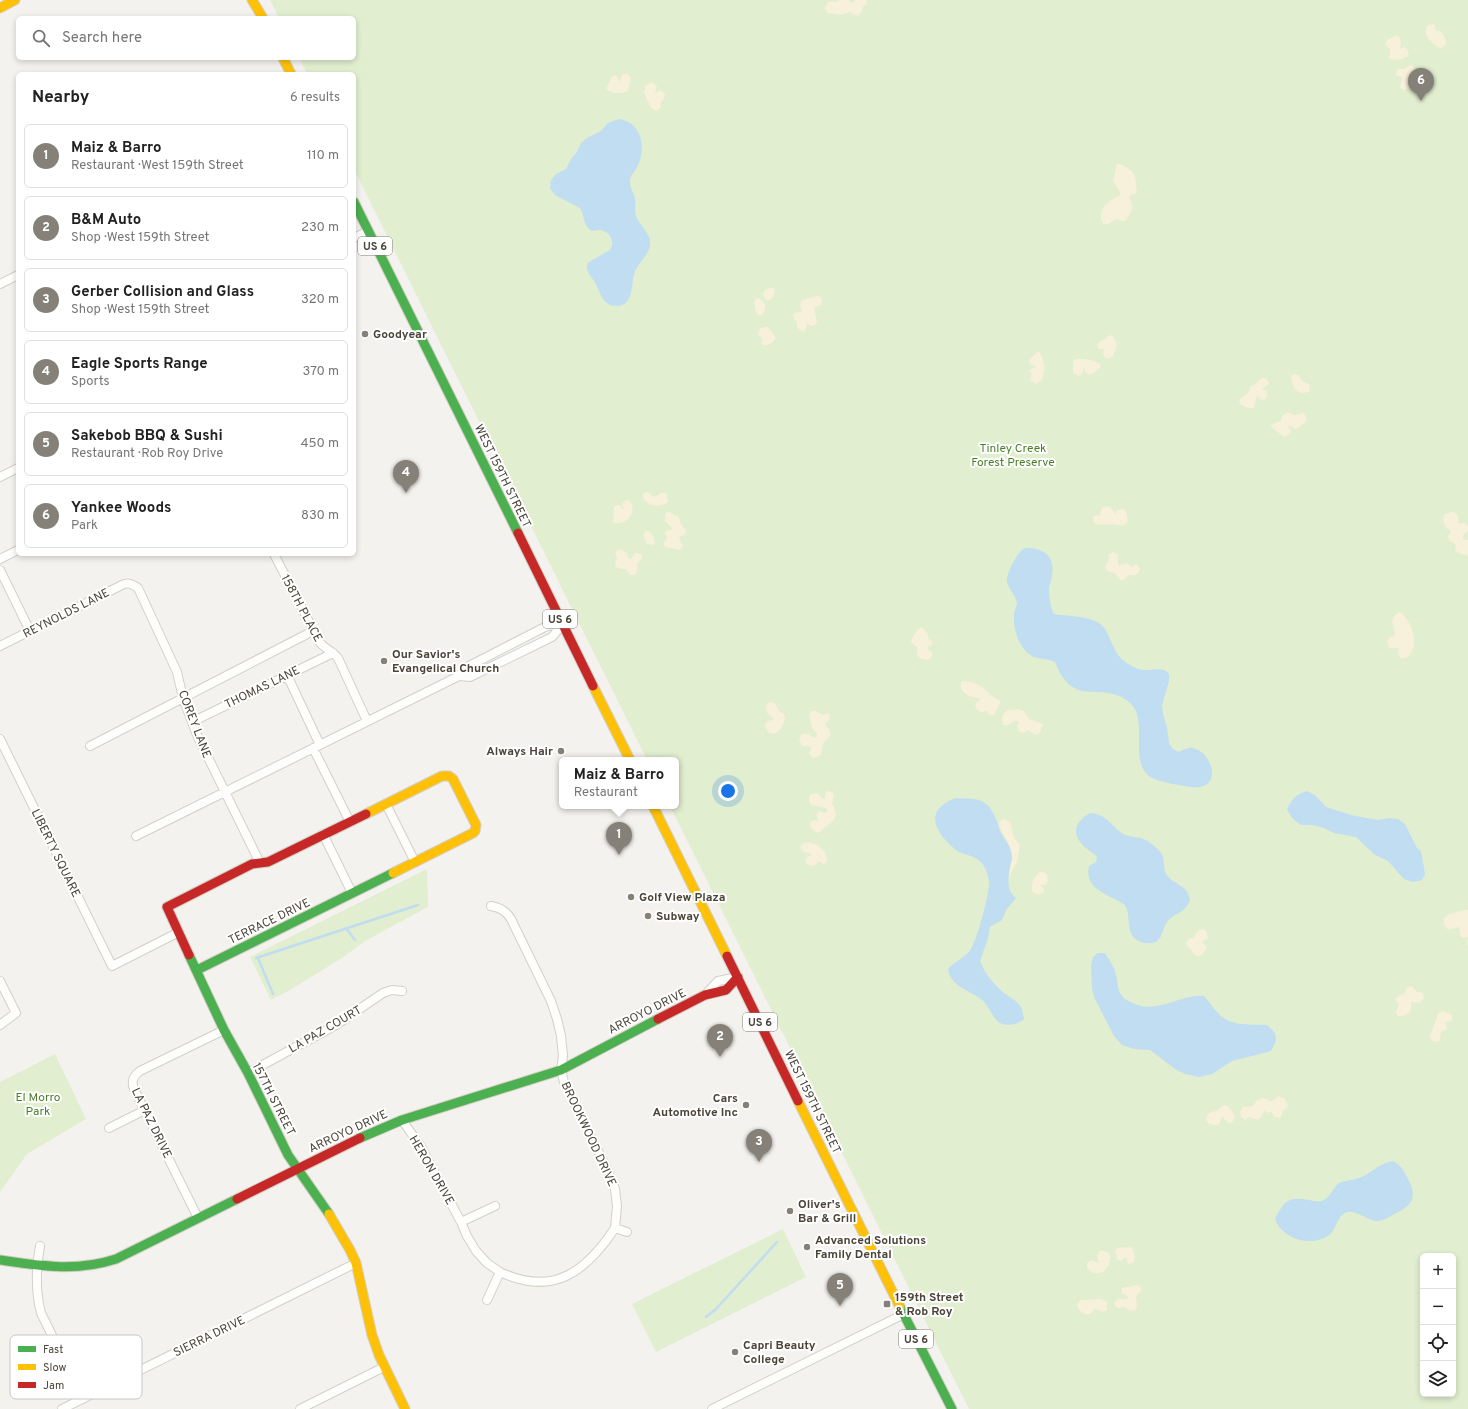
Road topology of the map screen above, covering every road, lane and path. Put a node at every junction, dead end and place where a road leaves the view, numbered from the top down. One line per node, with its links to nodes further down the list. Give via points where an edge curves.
1 (15, 0): 3 (street)
2 (254, 1): 4 (street)
3 (0, 8)
4 (262, 16)
5 (284, 60): 6 (street)
6 (290, 72)
7 (356, 206): 8 (street, WEST 159TH STREET / US 6)
8 (368, 231): 9 (street); 19 (street, WEST 159TH STREET / US 6)
9 (356, 237)
10 (16, 276): 11 (street)
11 (0, 284)
12 (16, 469): 13 (street)
13 (0, 477)
14 (16, 551): 16 (street)
15 (275, 556): 21 (street, 158TH PLACE)
16 (0, 559)
17 (0, 570): 20 (street)
18 (132, 584): 20 (street, REYNOLDS LANE, via 126,583); 26 (street, COREY LANE, via 138,588 177,672)
19 (563, 624): 25 (street, via 547,626 465,668); 25 (street, via 552,637 470,677); 32 (street, WEST 159TH STREET / US 6)
20 (30, 631): 22 (street, REYNOLDS LANE)
21 (313, 631): 23 (street, 158TH PLACE, via 320,643); 26 (street, THOMAS LANE)
22 (0, 646)
23 (333, 653): 24 (street, THOMAS LANE); 27 (street, 158TH PLACE, via 338,658)
24 (287, 675): 28 (street, THOMAS LANE); 31 (street)
25 (459, 676): 27 (street)
26 (183, 698): 28 (street, COREY LANE); 30 (street, THOMAS LANE)
27 (367, 721): 31 (street)
28 (192, 722): 33 (street, COREY LANE)
29 (0, 740): 44 (street, LIBERTY SQUARE, via 112,966)
30 (90, 746)
31 (316, 747): 33 (street); 36 (street)
32 (629, 757)
33 (224, 792): 38 (street); 40 (street, COREY LANE)
34 (386, 804): 36 (street, TERRACE DRIVE); 39 (street); 39 (street, TERRACE DRIVE, via 442,776 454,779 476,828 472,833)
35 (654, 809): 46 (street, WEST 159TH STREET / US 6)
36 (350, 822): 37 (street, TERRACE DRIVE)
37 (323, 834): 40 (street, TERRACE DRIVE); 41 (street)
38 (136, 836)
39 (415, 862): 41 (street, TERRACE DRIVE)
40 (260, 864): 43 (street, TERRACE DRIVE, via 252,864)
41 (352, 893): 45 (street, TERRACE DRIVE)
42 (491, 906): 51 (street, BROOKWOOD DRIVE, via 506,911 551,1001 562,1036)
43 (167, 907): 44 (street, 157TH STREET)
44 (179, 932): 45 (street, 157TH STREET)
45 (197, 970): 50 (street, 157TH STREET)
46 (738, 977): 51 (street, ARROYO DRIVE, via 726,990 705,995); 68 (street, WEST 159TH STREET / US 6)
47 (0, 981): 49 (street, via 16,1013)
48 (402, 991): 52 (street, LA PAZ COURT, via 392,990 383,993 336,1025)
49 (0, 1025)
50 (224, 1030): 52 (street, 157TH STREET); 53 (street, LA PAZ DRIVE, via 134,1075 133,1086)
51 (561, 1070): 54 (street, ARROYO DRIVE); 60 (street, BROOKWOOD DRIVE, via 564,1082 615,1189)
52 (248, 1073): 56 (street, 157TH STREET)
53 (145, 1110): 55 (street); 58 (street, LA PAZ DRIVE)
54 (402, 1120): 56 (street, ARROYO DRIVE); 59 (street, HERON DRIVE, via 421,1147)
55 (109, 1128)
56 (296, 1169): 58 (street, ARROYO DRIVE); 64 (street, 157TH STREET, via 344,1237)
57 (495, 1206): 59 (street)
58 (198, 1218): 65 (street, ARROYO DRIVE, via 107,1263 80,1268)
59 (461, 1222): 66 (street, HERON DRIVE, via 476,1251)
60 (615, 1228): 61 (street); 66 (street, HERON DRIVE, via 590,1260 579,1270 562,1278 527,1281)
61 (627, 1232)
62 (40, 1246): 65 (street)
63 (0, 1260): 65 (street, ARROYO DRIVE)
64 (356, 1263): 70 (street, 157TH STREET, via 372,1335); 71 (street, SIERRA DRIVE)
65 (37, 1265): 69 (street, via 37,1299)
66 (500, 1272): 67 (street)
67 (487, 1300)
68 (904, 1314): 76 (street); 77 (street, WEST 159TH STREET / US 6)
69 (52, 1335)
70 (384, 1367): 74 (street); 75 (street, 157TH STREET)
71 (142, 1370)
72 (83, 1399): 73 (street, SIERRA DRIVE)
73 (62, 1409)
74 (300, 1409)
75 (405, 1409)
76 (712, 1409)
77 (952, 1409)

